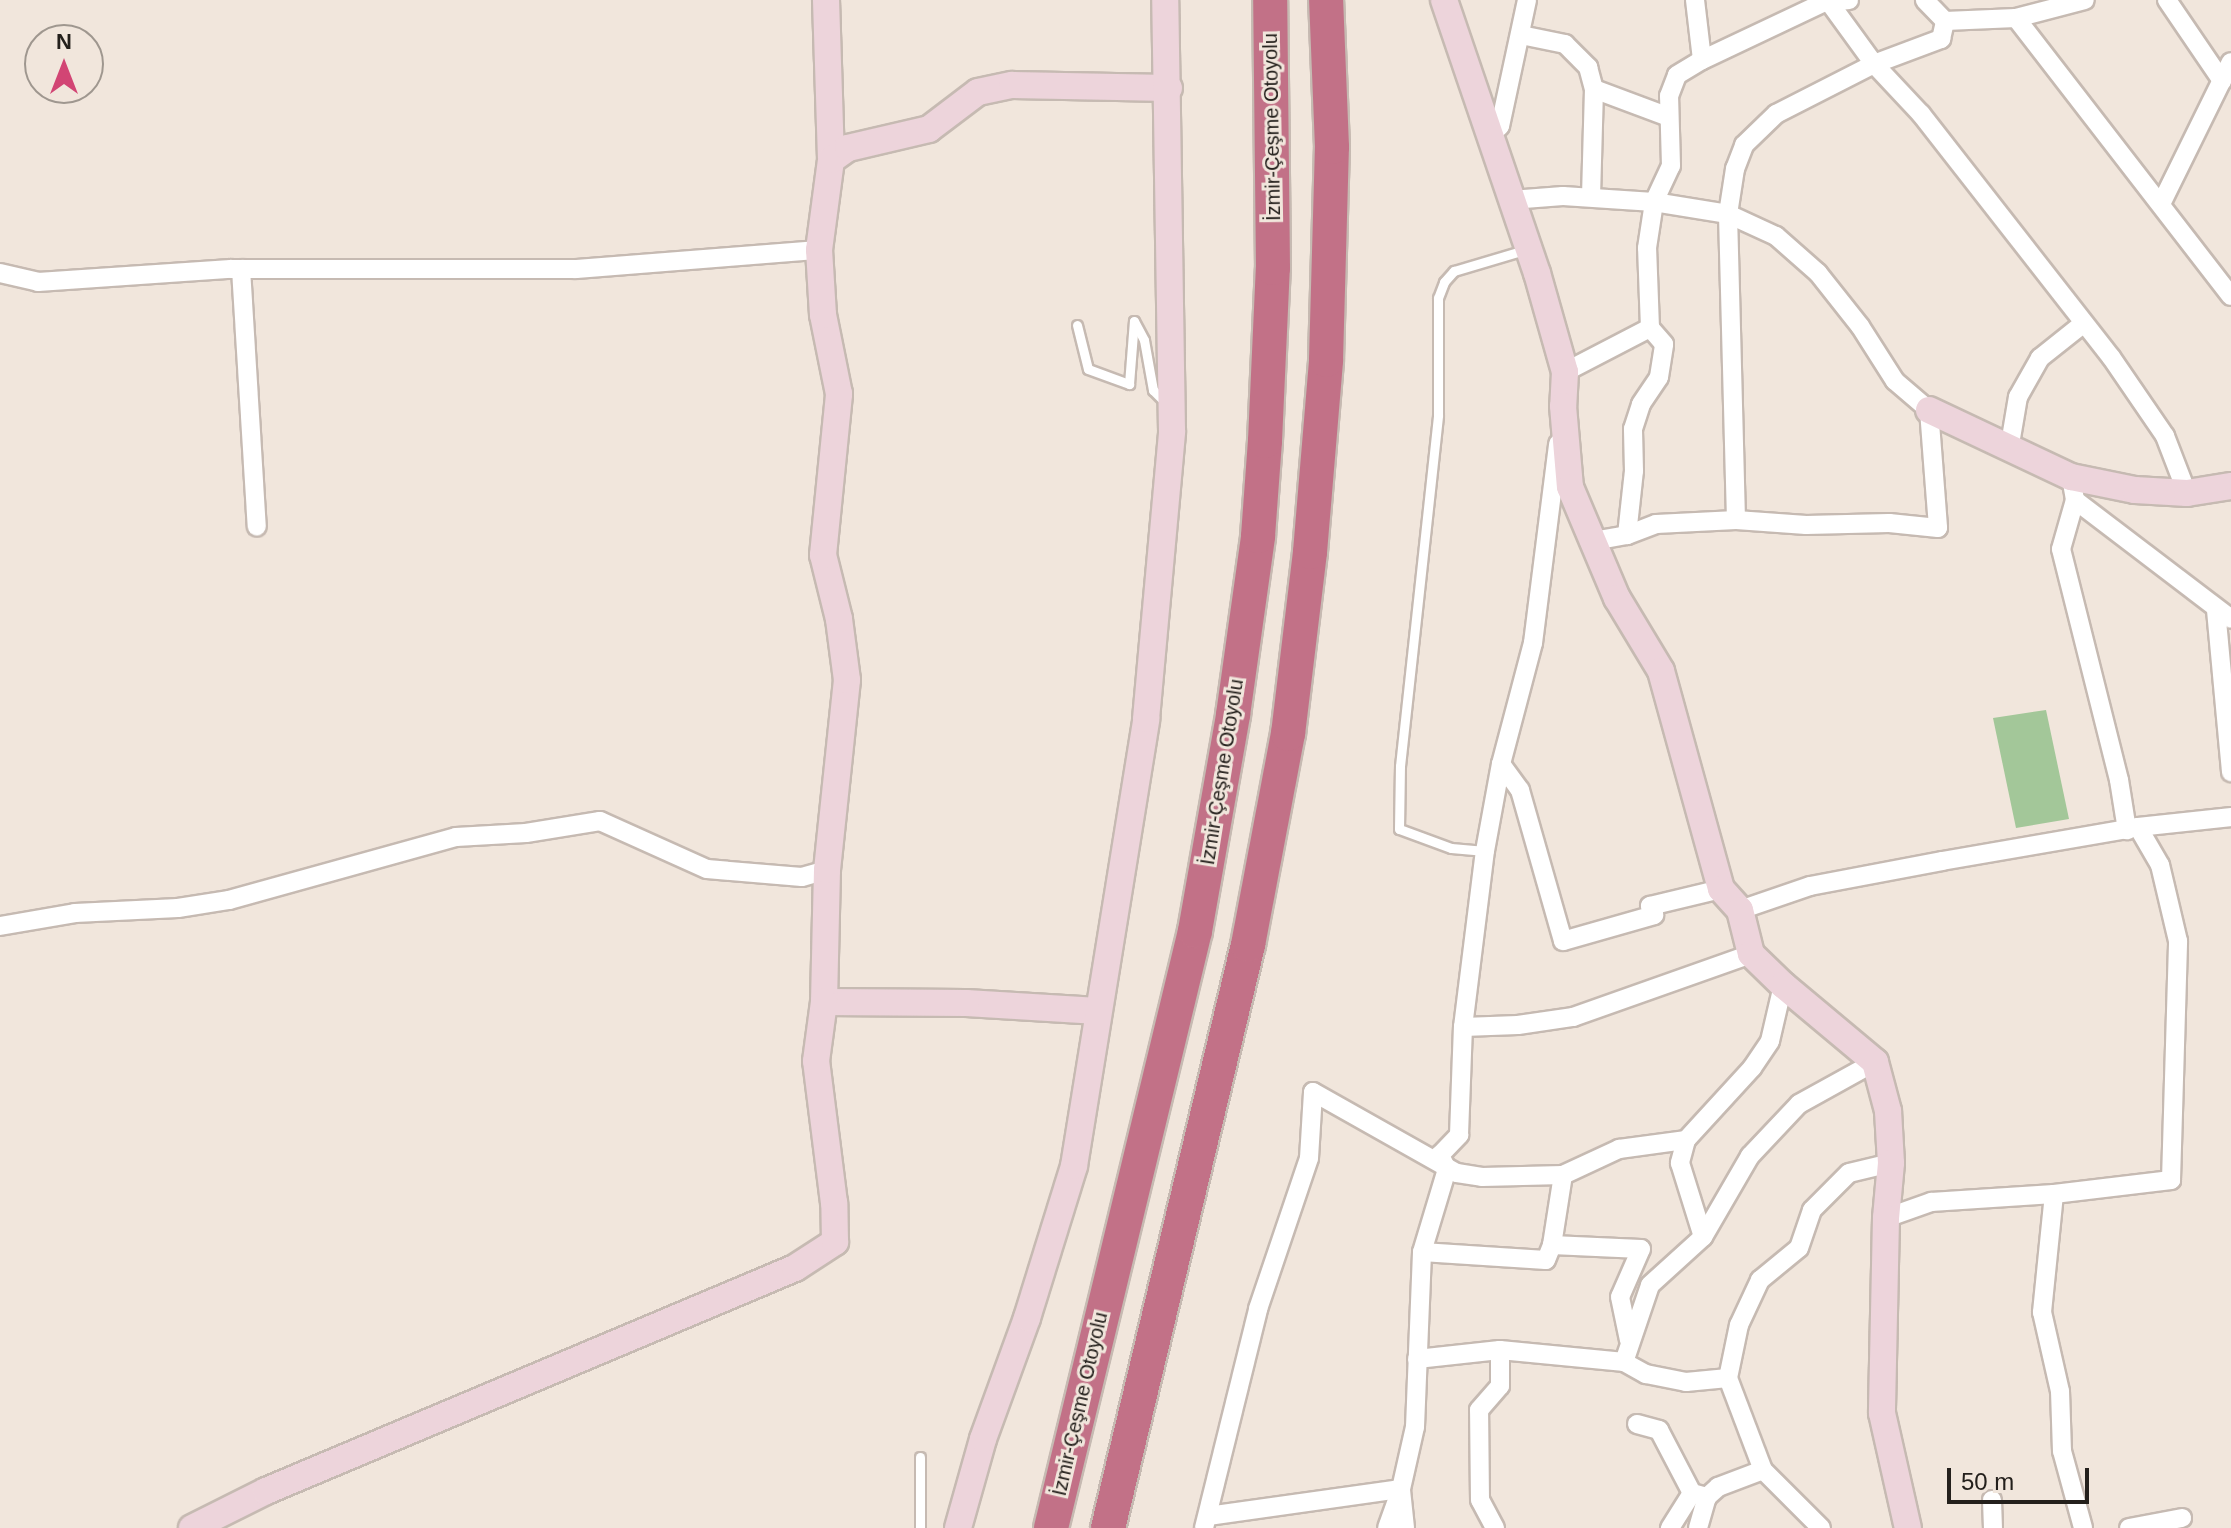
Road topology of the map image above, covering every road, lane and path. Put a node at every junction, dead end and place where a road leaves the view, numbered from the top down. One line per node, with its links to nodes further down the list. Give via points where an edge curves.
1 (826, 0): 24 (street)
2 (1165, 0): 20 (street)
3 (1270, 0): 93 (highway, İzmir-Çeşme Otoyolu, via 1275,147 1270,357 1258,536 1239,673 1195,931)
4 (1326, 0): 94 (highway, via 1332,147 1326,360 1288,734 1248,945)
5 (1444, 0): 23 (street)
6 (1527, 0): 15 (street)
7 (1695, 0): 16 (street)
8 (1849, 0): 12 (street)
9 (1925, 0): 14 (street)
10 (2085, 0): 13 (street)
11 (2167, 0): 19 (street)
12 (1829, 1): 16 (street); 18 (street)
13 (2016, 18): 14 (street); 28 (street)
14 (1945, 21): 18 (street, via 1936,44)
15 (1521, 35): 21 (street, via 1565,44 1578,53); 23 (street, via 1500,126)
16 (1702, 60): 22 (street, via 1677,75)
17 (2231, 62): 19 (street)
18 (1874, 64): 29 (street, via 1759,128 1744,145 1735,169); 35 (street, via 1921,114)
19 (2222, 81): 28 (street)
20 (1169, 88): 24 (street, via 1012,85 978,92 929,129 848,148); 41 (street)
21 (1594, 89): 22 (street); 25 (street)
22 (1669, 117): 27 (street, via 1671,166)
23 (1490, 136): 26 (street)
24 (831, 160): 31 (street)
25 (1591, 197): 26 (street); 27 (street)
26 (1511, 200): 30 (street)
27 (1654, 202): 29 (street); 37 (street, via 1647,248)
28 (2161, 204): 34 (street)
29 (1728, 214): 40 (street, via 1776,236 1818,273 1895,381); 46 (street)
30 (1529, 249): 38 (street); 55 (lane, via 1454,271 1438,298 1438,415 1400,766 1399,829 1451,848)
31 (819, 250): 32 (street, via 576,269); 56 (street, via 823,315 839,394 823,555 847,680)
32 (241, 269): 33 (street, via 38,282); 47 (street)
33 (0, 273)
34 (2231, 296)
35 (2084, 323): 42 (street, via 2040,358 2018,397); 45 (street, via 2165,436)
36 (1077, 325): 41 (lane, via 1088,369 1129,384 1134,321 1144,340 1153,390)
37 (1650, 328): 38 (street); 48 (street, via 1664,344 1659,377 1641,404 1633,429)
38 (1565, 372): 39 (street)
39 (1563, 406): 49 (street, via 1570,487); 51 (street, via 1533,643)
40 (1929, 410): 42 (street); 46 (street, via 1938,528)
41 (1173, 411): 63 (street, via 1146,719)
42 (2009, 450): 44 (street)
43 (2231, 486): 45 (street)
44 (2073, 489): 45 (street); 50 (street); 54 (street, via 2061,549)
45 (2187, 493)
46 (1736, 520): 48 (street, via 1656,524)
47 (257, 527)
48 (1627, 535): 49 (street)
49 (1593, 541): 57 (street, via 1617,598 1661,671)
50 (2223, 614): 52 (street)
51 (1501, 764): 55 (street); 57 (street, via 1520,790 1563,941 1654,915 1650,906)
52 (2231, 772)
53 (2231, 817): 54 (street)
54 (2132, 829): 58 (street, via 1810,886); 70 (street, via 2160,865 2178,941 2171,1180)
55 (1485, 851): 64 (street)
56 (815, 873): 59 (street, via 707,869 600,821 456,837 229,900 75,913); 62 (street, via 825,907)
57 (1721, 889): 58 (street)
58 (1740, 910): 60 (street)
59 (0, 926)
60 (1751, 954): 61 (street); 64 (street, via 1573,1017)
61 (1783, 985): 65 (street); 66 (street, via 1770,1041)
62 (824, 1002): 63 (street); 90 (street, via 816,1061 835,1242 795,1268 266,1491)
63 (1098, 1011): 92 (street, via 1074,1166)
64 (1463, 1027): 68 (street, via 1459,1135 1440,1155)
65 (1875, 1062): 67 (street, via 1888,1111); 72 (street, via 1799,1104 1750,1156)
66 (1686, 1140): 69 (street, via 1619,1149); 72 (street, via 1680,1163)
67 (1891, 1163): 71 (street); 81 (street, via 1849,1173 1812,1210 1799,1248 1760,1280 1739,1325)
68 (1447, 1169): 69 (street, via 1482,1177); 75 (street); 89 (street, via 1313,1092 1309,1158 1258,1309)
69 (1563, 1175): 73 (street)
70 (2054, 1194): 71 (street, via 1931,1202); 103 (street, via 2042,1312 2060,1391 2062,1451)
71 (1886, 1218): 101 (street, via 1882,1413)
72 (1703, 1237): 76 (street)
73 (1552, 1245): 74 (street); 75 (street, via 1546,1260)
74 (1641, 1249): 76 (street); 77 (street, via 1620,1297)
75 (1422, 1252): 79 (street)
76 (1675, 1263): 77 (street, via 1650,1285)
77 (1630, 1343): 80 (street)
78 (1500, 1350): 79 (street); 80 (street); 97 (street, via 1500,1386 1479,1410 1480,1500)
79 (1417, 1359): 85 (street, via 1415,1427)
80 (1624, 1362): 81 (street, via 1646,1374 1686,1382)
81 (1728, 1378): 84 (street)
82 (1637, 1424): 86 (street, via 1659,1430)
83 (920, 1457): 91 (lane)
84 (1763, 1470): 86 (street); 100 (street)
85 (1401, 1489): 89 (street); 95 (street); 96 (street)
86 (1699, 1495): 98 (street); 99 (street)
87 (1992, 1500): 102 (street)
88 (2182, 1518): 104 (street)
89 (1206, 1522)
90 (192, 1528)
91 (920, 1528)
92 (958, 1528)
93 (1051, 1528)
94 (1108, 1528)
95 (1387, 1528)
96 (1405, 1528)
97 (1495, 1528)
98 (1670, 1528)
99 (1698, 1528)
100 (1821, 1528)
101 (1908, 1528)
102 (1993, 1528)
103 (2083, 1528)
104 (2129, 1528)

